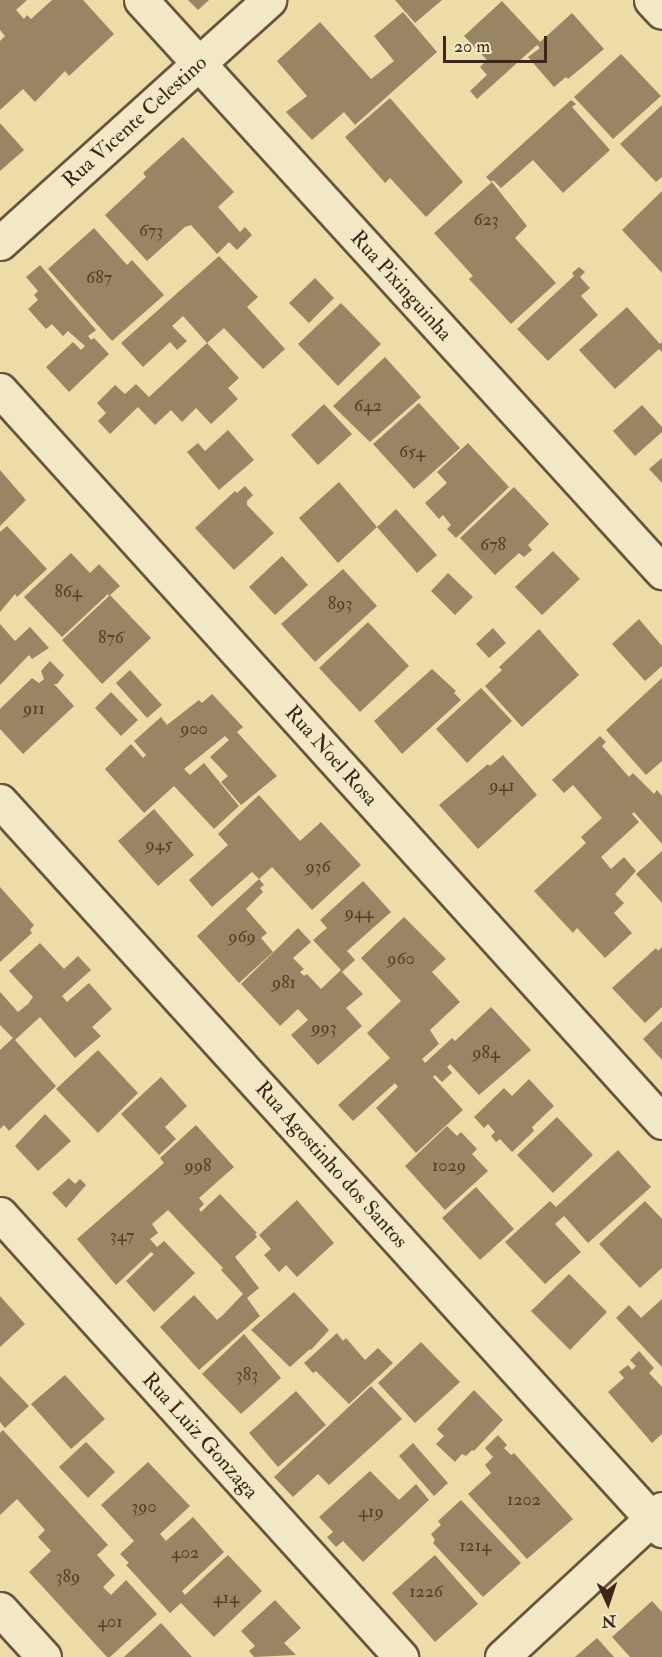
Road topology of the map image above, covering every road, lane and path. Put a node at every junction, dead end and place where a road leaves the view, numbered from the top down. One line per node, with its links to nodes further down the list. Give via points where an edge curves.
1 (141, 0): 5 (street, Rua Pixinguinha)
2 (269, 0): 5 (street, Rua Vicente Celestino)
3 (651, 0): 4 (street)
4 (662, 12)
5 (199, 64): 6 (street, Rua Vicente Celestino); 8 (street, Rua Pixinguinha)
6 (0, 243)
7 (0, 390): 10 (street, Rua Noel Rosa)
8 (662, 572)
9 (0, 801): 12 (street, Rua Agostinho dos Santos)
10 (662, 1122)
11 (0, 1214): 15 (street, Rua Luiz Gonzaga)
12 (659, 1519): 16 (street)
13 (0, 1609): 14 (street)
14 (44, 1657)
15 (401, 1657)
16 (502, 1657)

